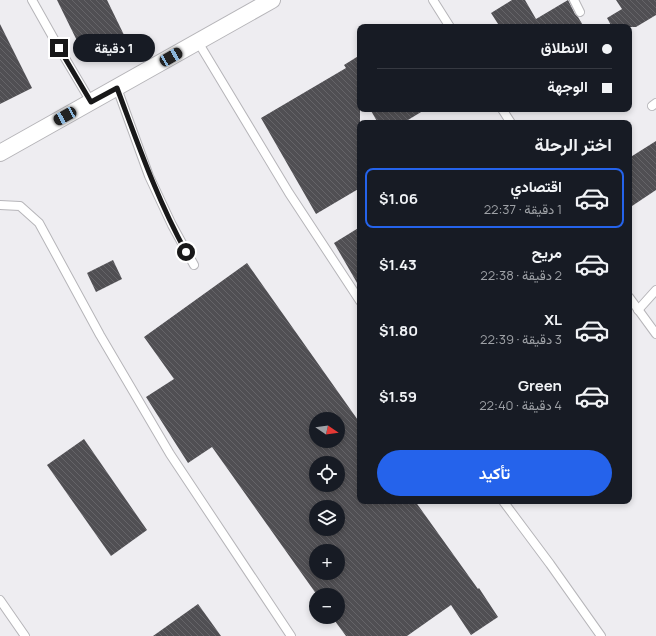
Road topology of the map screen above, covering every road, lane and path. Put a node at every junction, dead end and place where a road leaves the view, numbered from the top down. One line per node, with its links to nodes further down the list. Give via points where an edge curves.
1 (32, 0): 9 (lane)
2 (272, 0): 7 (street)
3 (433, 0): 6 (lane)
4 (574, 0): 5 (lane)
5 (580, 12)
6 (448, 24)
7 (198, 42): 8 (street); 14 (lane, via 289,193)
8 (117, 88): 9 (street); 12 (lane, via 149,176)
9 (91, 102): 10 (street)
10 (0, 153)
11 (0, 205): 21 (lane, via 20,206 39,223 100,335 170,454)
12 (194, 265)
13 (656, 290): 16 (lane)
14 (357, 296)
15 (632, 301): 16 (lane)
16 (638, 310): 17 (lane)
17 (656, 334)
18 (505, 504): 22 (lane)
19 (0, 600): 20 (lane)
20 (25, 636)
21 (291, 636)
22 (601, 636)

